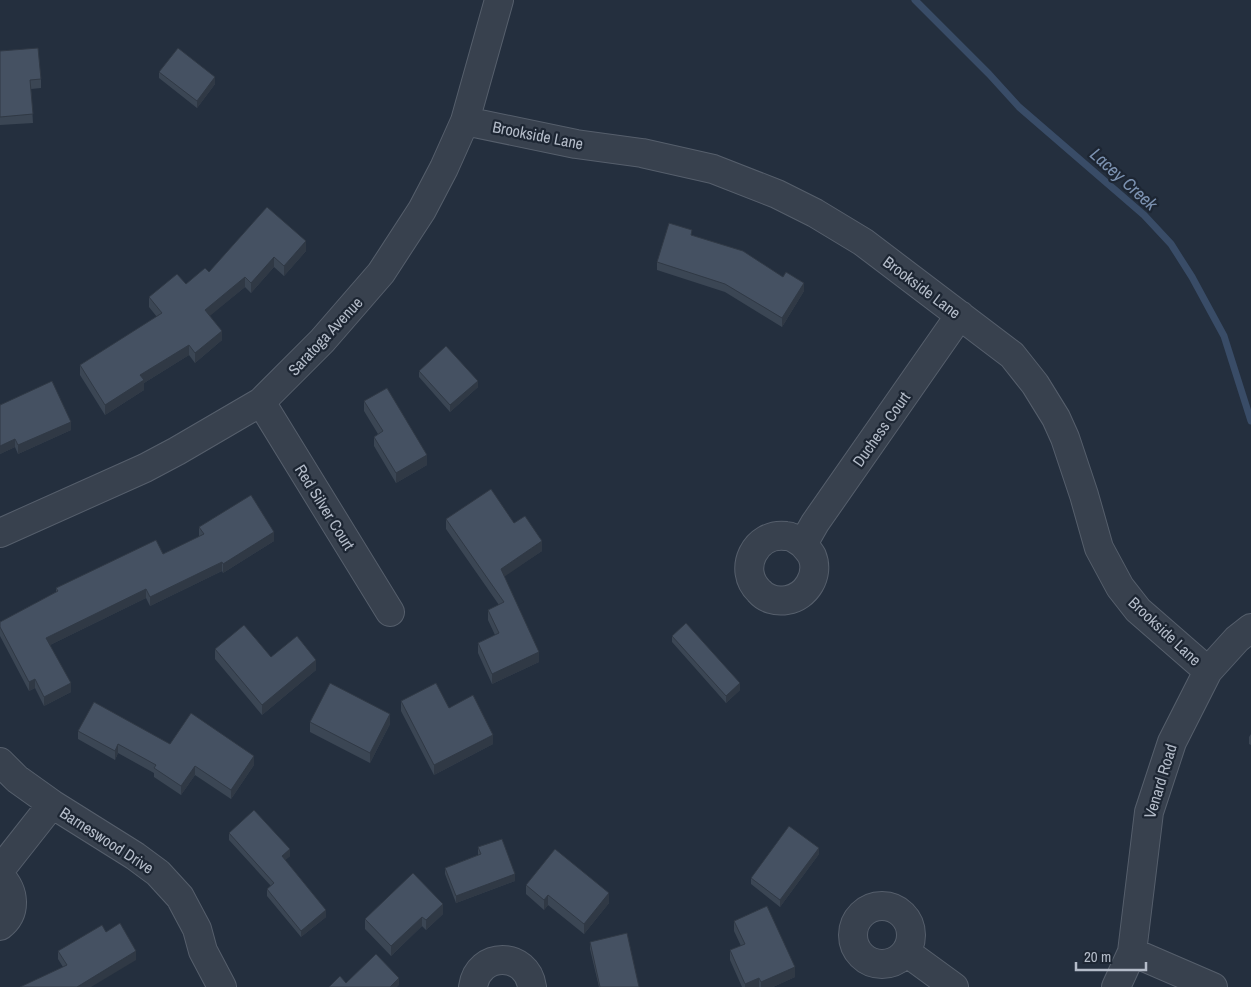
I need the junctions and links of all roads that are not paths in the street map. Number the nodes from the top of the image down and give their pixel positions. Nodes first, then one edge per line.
1 (500, 0) edge
2 (465, 121) junction
3 (960, 315) junction
4 (261, 402) junction
5 (0, 534) edge
6 (803, 544) dead end
7 (390, 612) dead end
8 (1251, 628) edge
9 (1208, 671) junction
10 (0, 762) edge
11 (52, 804) junction
12 (0, 870) edge
13 (0, 876) edge
14 (0, 926) edge
15 (906, 952) dead end
16 (1132, 952) junction
17 (222, 987) edge
18 (473, 987) edge
19 (532, 987) edge
20 (954, 987) edge
21 (1116, 987) edge
22 (1212, 987) edge

1 - 2 street, Saratoga Avenue
2 - 3 street, Brookside Lane
2 - 4 street, Saratoga Avenue
3 - 6 street, Duchess Court
3 - 9 street, Brookside Lane
4 - 5 street, Saratoga Avenue
4 - 7 street, Red Silver Court
8 - 9 street, Venard Road
9 - 16 street, Venard Road
10 - 11 street, Barneswood Drive
11 - 12 street
11 - 17 street, Barneswood Drive
13 - 14 street
15 - 20 street
16 - 21 street, Venard Road
16 - 22 street
18 - 19 street

